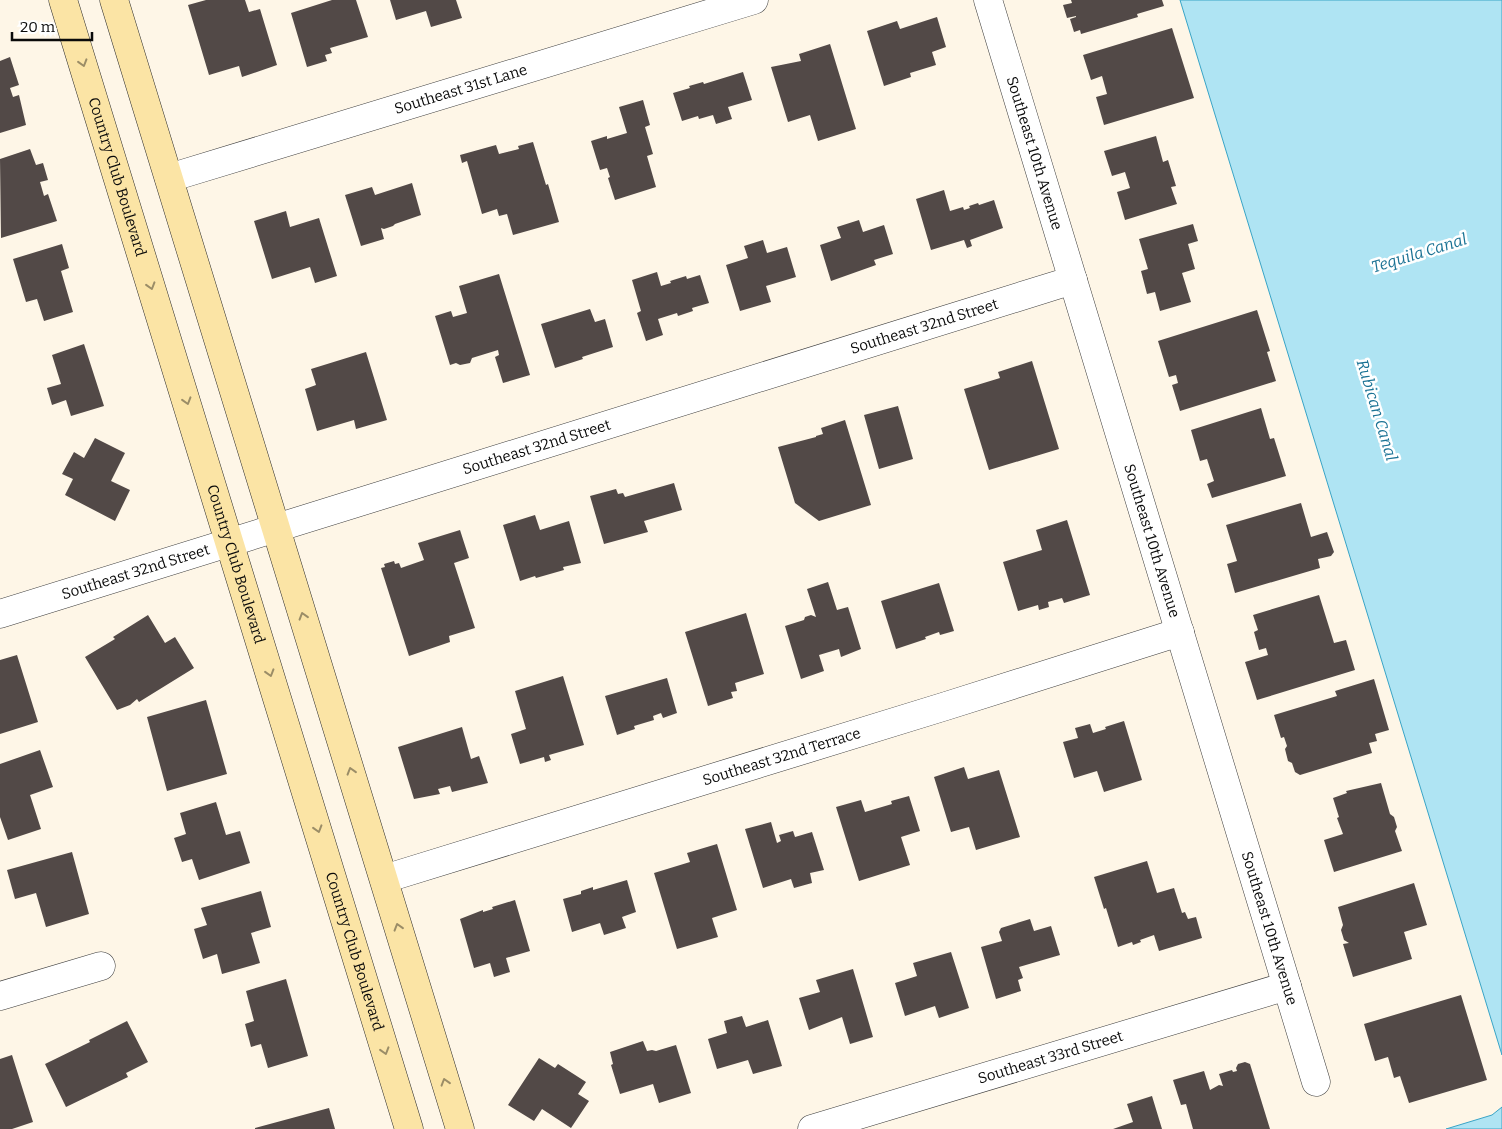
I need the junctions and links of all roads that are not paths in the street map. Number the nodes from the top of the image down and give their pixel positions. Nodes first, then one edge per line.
1 (64, 0) edge
2 (114, 0) edge
3 (754, 0) edge
4 (988, 0) edge
5 (169, 178) junction
6 (1073, 280) junction
7 (277, 528) junction
8 (231, 543) junction
9 (0, 614) edge
10 (1180, 632) junction
11 (384, 879) junction
12 (101, 966) dead end
13 (1287, 986) junction
14 (0, 996) edge
15 (1316, 1082) dead end
16 (409, 1129) edge
17 (460, 1129) edge
18 (812, 1129) edge

1 -> 8 main road, Country Club Boulevard
2 - 5 main road
3 - 5 street, Southeast 31st Lane
4 - 6 street, Southeast 10th Avenue
5 - 7 main road
6 - 7 street, Southeast 32nd Street
6 - 10 street, Southeast 10th Avenue
7 - 8 street, Southeast 32nd Street
11 -> 7 main road
8 - 9 street, Southeast 32nd Street
8 -> 16 main road, Country Club Boulevard
10 - 11 street, Southeast 32nd Terrace
10 - 13 street, Southeast 10th Avenue
17 -> 11 main road
12 - 14 street
13 - 15 street, Southeast 10th Avenue
13 - 18 street, Southeast 33rd Street

